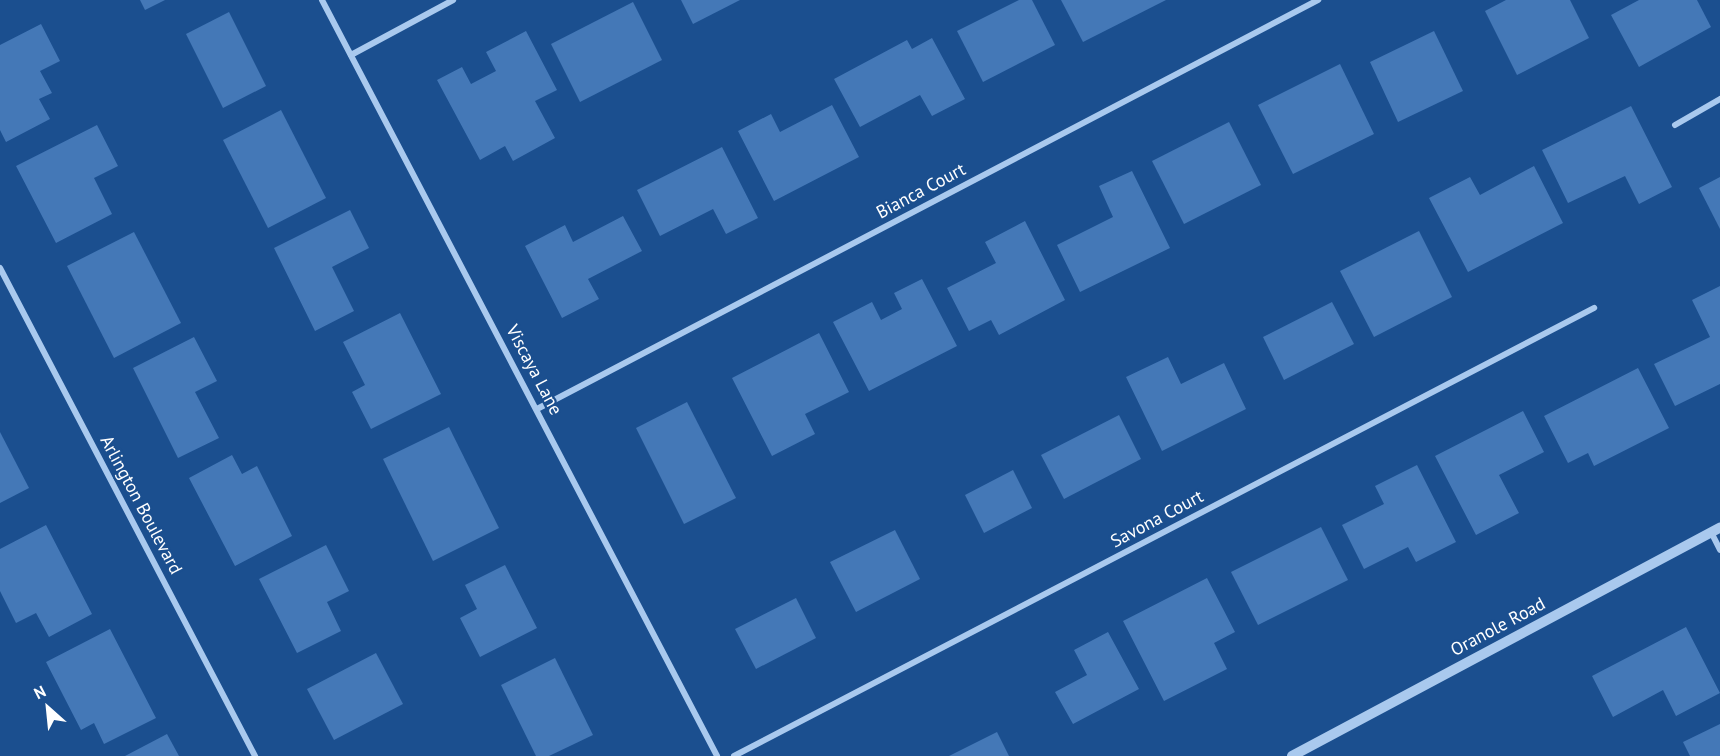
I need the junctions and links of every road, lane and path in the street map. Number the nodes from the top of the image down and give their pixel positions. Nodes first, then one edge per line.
1 (322, 0) edge
2 (453, 0) edge
3 (1318, 0) edge
4 (351, 55) junction
5 (1720, 99) edge
6 (1675, 125) dead end
7 (0, 268) edge
8 (1594, 308) dead end
9 (537, 409) junction
10 (1715, 529) edge
11 (1720, 550) edge
12 (255, 756) edge
13 (717, 756) edge
14 (734, 756) edge
15 (1292, 756) edge

1 - 4 street, Viscaya Lane
2 - 4 street
3 - 9 street, Bianca Court
4 - 9 street, Viscaya Lane
5 - 6 street
7 - 12 street, Arlington Boulevard
8 - 14 street, Savona Court
9 - 13 street, Viscaya Lane
10 - 11 street
10 - 15 street, Oranole Road

